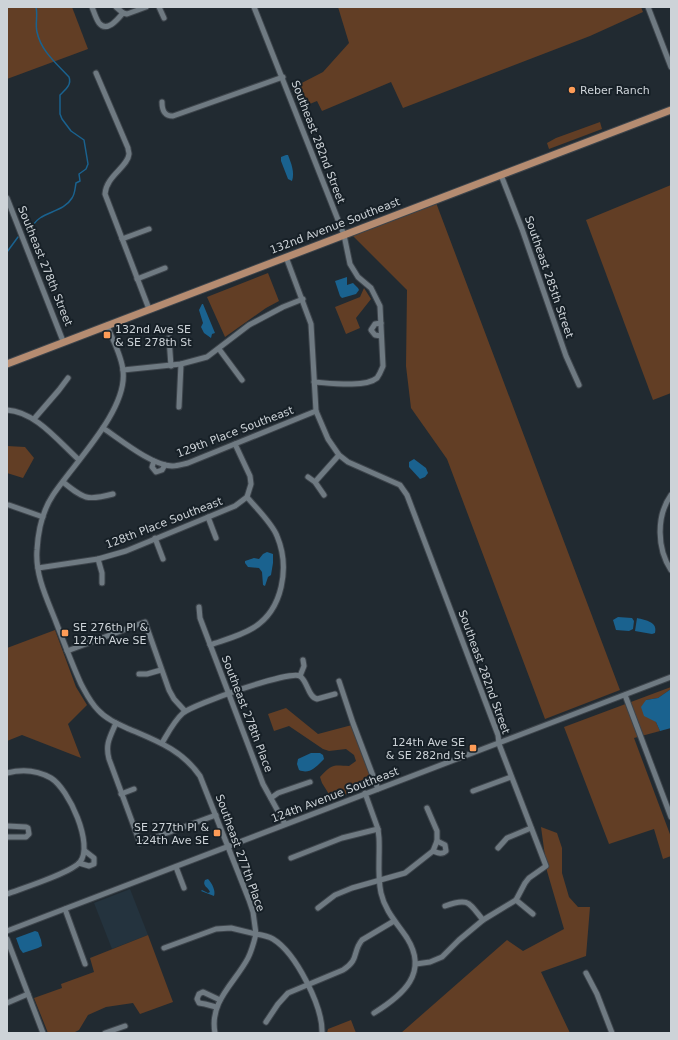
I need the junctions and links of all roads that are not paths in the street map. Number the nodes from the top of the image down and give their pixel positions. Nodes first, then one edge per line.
1 (92, 7) edge
2 (116, 7) edge
3 (146, 7) edge
4 (159, 7) edge
5 (254, 7) edge
6 (648, 7) edge
7 (122, 13) junction
8 (164, 18) dead end
9 (671, 67) edge
10 (96, 73) dead end
11 (283, 77) junction
12 (162, 102) dead end
13 (671, 110) edge
14 (501, 175) junction
15 (7, 198) edge
16 (149, 229) dead end
17 (344, 235) junction
18 (122, 239) junction
19 (286, 257) junction
20 (165, 268) dead end
21 (138, 279) junction
22 (302, 299) junction
23 (149, 309) junction
24 (381, 323) junction
25 (107, 325) junction
26 (381, 336) junction
27 (169, 338) dead end
28 (63, 341) junction
29 (219, 349) junction
30 (7, 364) edge
31 (181, 364) junction
32 (171, 366) junction
33 (124, 370) junction
34 (68, 378) dead end
35 (242, 380) dead end
36 (314, 382) junction
37 (579, 385) dead end
38 (179, 407) dead end
39 (7, 410) edge
40 (316, 411) junction
41 (34, 419) junction
42 (104, 428) junction
43 (235, 444) junction
44 (339, 456) junction
45 (79, 460) junction
46 (154, 461) junction
47 (163, 464) junction
48 (308, 478) dead end
49 (63, 482) junction
50 (315, 482) junction
51 (113, 494) dead end
52 (324, 495) dead end
53 (671, 495) edge
54 (247, 497) junction
55 (9, 505) dead end
56 (43, 517) junction
57 (208, 517) junction
58 (154, 538) junction
59 (216, 538) dead end
60 (98, 559) junction
61 (163, 559) dead end
62 (38, 568) junction
63 (671, 570) edge
64 (102, 583) dead end
65 (199, 607) dead end
66 (210, 645) junction
67 (68, 651) junction
68 (303, 660) dead end
69 (161, 670) junction
70 (139, 674) dead end
71 (300, 676) junction
72 (671, 677) edge
73 (339, 680) dead end
74 (229, 694) junction
75 (335, 694) dead end
76 (625, 695) junction
77 (185, 711) junction
78 (116, 723) junction
79 (162, 743) junction
80 (499, 744) junction
81 (7, 773) edge
82 (511, 777) junction
83 (310, 782) dead end
84 (378, 788) junction
85 (134, 789) dead end
86 (473, 791) dead end
87 (365, 793) junction
88 (121, 794) junction
89 (271, 798) junction
90 (427, 808) dead end
91 (216, 815) junction
92 (671, 817) edge
93 (285, 824) junction
94 (7, 826) edge
95 (531, 828) junction
96 (378, 829) junction
97 (7, 836) edge
98 (437, 841) junction
99 (228, 846) junction
100 (498, 848) dead end
101 (85, 851) junction
102 (433, 851) junction
103 (291, 858) dead end
104 (79, 863) junction
105 (176, 867) junction
106 (380, 880) junction
107 (184, 888) dead end
108 (7, 894) edge
109 (516, 900) junction
110 (445, 906) dead end
111 (318, 908) dead end
112 (65, 909) junction
113 (533, 914) dead end
114 (483, 920) junction
115 (394, 921) junction
116 (7, 931) edge
117 (256, 934) junction
118 (7, 938) edge
119 (164, 948) dead end
120 (85, 964) dead end
121 (416, 964) junction
122 (586, 973) dead end
123 (308, 984) junction
124 (28, 994) junction
125 (220, 1000) junction
126 (7, 1003) edge
127 (216, 1007) junction
128 (374, 1013) dead end
129 (266, 1022) dead end
130 (124, 1026) dead end
131 (43, 1033) edge
132 (105, 1033) edge
133 (215, 1033) edge
134 (322, 1033) edge
135 (612, 1033) edge

1 - 7 street
2 - 7 street
3 - 7 street
4 - 8 street
5 - 11 street, Southeast 282nd Street
6 - 9 street
10 - 18 street
11 - 12 street
11 - 17 street, Southeast 282nd Street
13 - 14 main road, 132nd Avenue Southeast
14 - 17 main road, 132nd Avenue Southeast
14 - 37 street, Southeast 285th Street
15 - 28 street, Southeast 278th Street
16 - 18 street
17 - 19 main road, 132nd Avenue Southeast
17 - 24 street, Southeast 282nd Street
18 - 21 street
19 - 22 street
19 - 23 main road, 132nd Avenue Southeast
20 - 21 street
21 - 23 street
22 - 29 street
22 - 36 street
23 - 25 main road, 132nd Avenue Southeast
24 - 26 street, Southeast 282nd Street
24 - 26 street
25 - 28 main road, 132nd Avenue Southeast
25 - 33 street
26 - 36 street, Southeast 282nd Street
27 - 32 street
28 - 30 main road, 132nd Avenue Southeast
29 - 31 street
29 - 35 street
31 - 32 street
31 - 38 street
32 - 33 street
33 - 42 street, Southeast 277th Place
34 - 41 street
36 - 40 street
39 - 41 street
40 - 43 street, 129th Place Southeast
40 - 44 street
41 - 45 street
42 - 45 street, Southeast 277th Place
42 - 46 street
43 - 47 street, 129th Place Southeast
43 - 54 street
44 - 50 street
44 - 80 street, Southeast 282nd Street
45 - 49 street, Southeast 277th Place
46 - 47 street
46 - 47 street, 129th Place Southeast
48 - 50 street
49 - 51 street
49 - 56 street, Southeast 277th Place
50 - 52 street
53 - 63 street
54 - 57 street, 128th Place Southeast
54 - 66 street
55 - 56 street
56 - 62 street, Southeast 277th Place
57 - 58 street, 128th Place Southeast
57 - 59 street
58 - 60 street, 128th Place Southeast
58 - 61 street
60 - 62 street, 128th Place Southeast
60 - 64 street
62 - 67 street, Southeast 277th Place
65 - 66 street, Southeast 278th Place
66 - 74 street, Southeast 278th Place
67 - 69 street
67 - 78 street, Southeast 277th Place
68 - 71 street
69 - 70 street
69 - 77 street
71 - 74 street
71 - 75 street
72 - 76 street, 124th Avenue Southeast
73 - 84 street
74 - 77 street
74 - 89 street, Southeast 278th Place
76 - 80 street, 124th Avenue Southeast
76 - 92 street
77 - 79 street
78 - 79 street, Southeast 277th Place
78 - 88 street
79 - 91 street, Southeast 277th Place
80 - 82 street, Southeast 282nd Street
80 - 84 street, 124th Avenue Southeast
81 - 101 street
82 - 86 street
82 - 95 street, Southeast 282nd Street
83 - 89 street
84 - 87 street, 124th Avenue Southeast
85 - 88 street
87 - 93 street, 124th Avenue Southeast
87 - 96 street
88 - 91 street
89 - 93 street, Southeast 278th Place
90 - 98 street
91 - 99 street, Southeast 277th Place
93 - 99 street, 124th Avenue Southeast
94 - 97 street
95 - 100 street
95 - 109 street, Southeast 282nd Street
96 - 103 street
96 - 106 street
98 - 102 street
98 - 102 street
99 - 105 street, 124th Avenue Southeast
99 - 117 street, Southeast 277th Place
101 - 104 street
101 - 104 street
102 - 106 street
104 - 108 street
105 - 107 street
105 - 112 street, 124th Avenue Southeast
106 - 111 street
106 - 115 street
109 - 113 street
109 - 114 street
110 - 114 street
112 - 116 street, 124th Avenue Southeast
112 - 120 street
114 - 121 street
115 - 121 street
115 - 123 street
117 - 119 street
117 - 123 street
117 - 125 street
118 - 124 street
121 - 128 street
122 - 135 street
123 - 129 street
123 - 134 street
124 - 126 street
124 - 131 street
125 - 127 street
125 - 127 street
127 - 133 street
130 - 132 street

